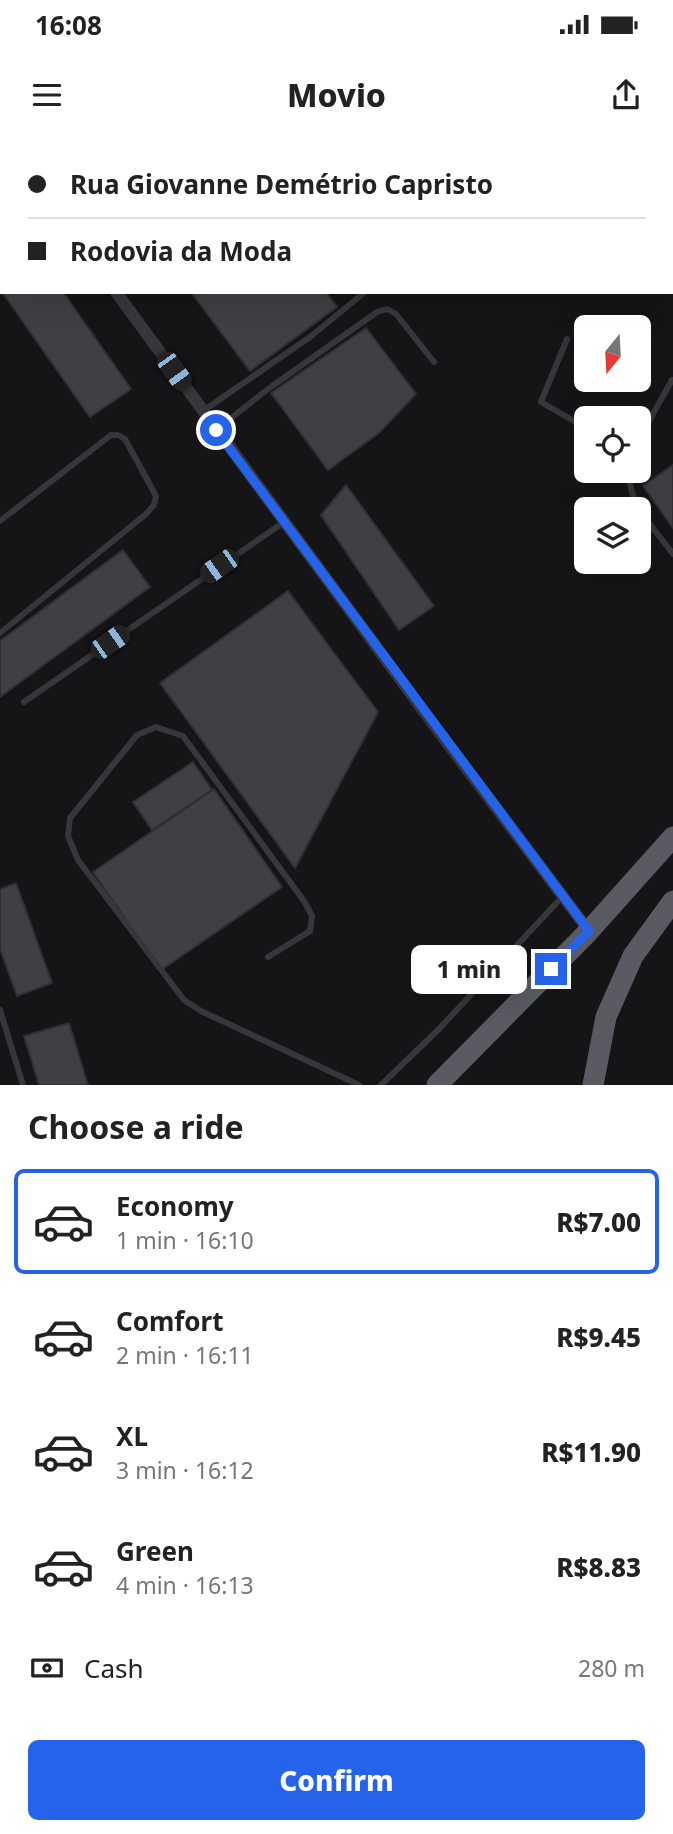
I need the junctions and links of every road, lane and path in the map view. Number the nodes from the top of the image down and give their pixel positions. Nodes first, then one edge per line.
1 (117, 294) edge
2 (363, 294) edge
3 (567, 339) dead end
4 (434, 362) dead end
5 (672, 380) edge
6 (203, 411) junction
7 (651, 418) edge
8 (574, 421) edge
9 (216, 430) junction
10 (629, 483) edge
11 (0, 522) edge
12 (284, 522) junction
13 (673, 554) edge
14 (0, 633) edge
15 (24, 702) dead end
16 (673, 837) edge
17 (563, 896) junction
18 (673, 901) edge
19 (589, 931) junction
20 (268, 957) dead end
21 (0, 1010) edge
22 (23, 1085) edge
23 (359, 1085) edge
24 (381, 1085) edge
25 (438, 1085) edge
26 (593, 1085) edge

1 - 6 street
2 - 6 lane
3 - 8 lane
4 - 9 lane
5 - 7 lane
6 - 9 street
9 - 12 street
10 - 13 lane
11 - 14 lane
12 - 15 lane
12 - 17 street
16 - 19 highway
17 - 19 street
17 - 24 lane
18 - 26 highway
19 - 25 highway
20 - 23 lane
21 - 22 lane

